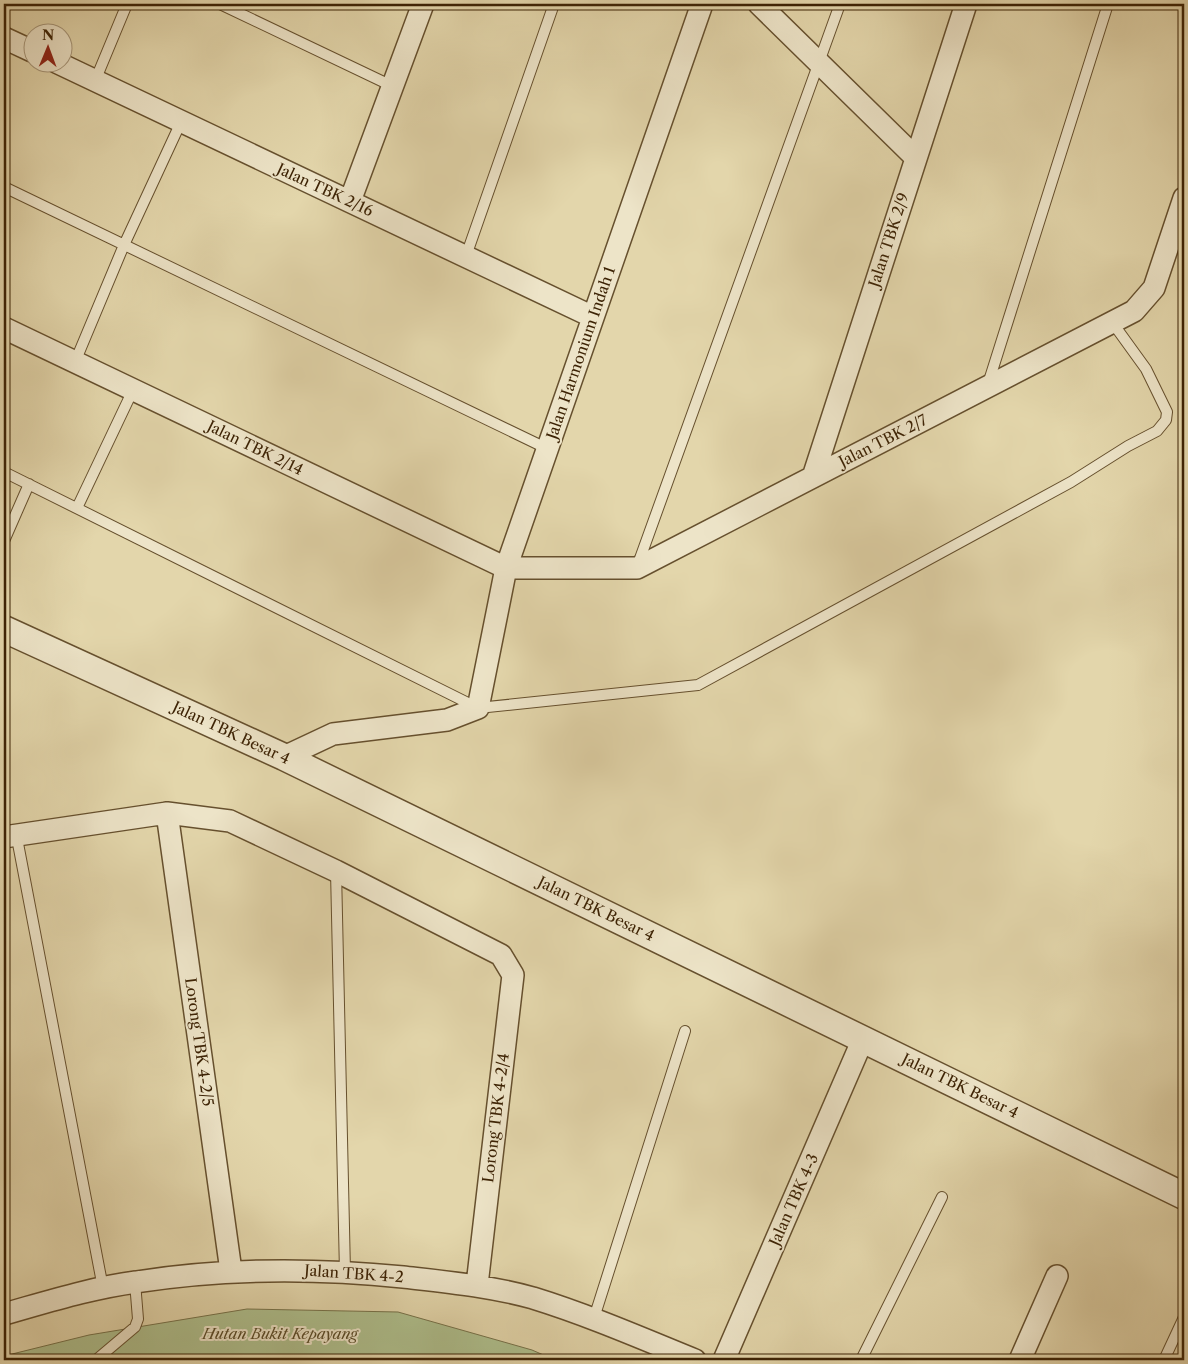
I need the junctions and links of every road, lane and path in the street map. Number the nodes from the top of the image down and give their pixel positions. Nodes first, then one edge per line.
1 (127, 4) edge
2 (220, 4) edge
3 (423, 4) edge
4 (554, 4) edge
5 (702, 4) edge
6 (759, 4) edge
7 (840, 4) edge
8 (966, 4) edge
9 (1108, 4) edge
10 (4, 38) edge
11 (22, 46) edge
12 (819, 60) junction
13 (72, 70) edge
14 (95, 81) junction
15 (392, 86) junction
16 (181, 122) junction
17 (916, 158) junction
18 (4, 187) edge
19 (1184, 198) edge
20 (350, 201) junction
21 (124, 244) junction
22 (466, 256) junction
23 (593, 316) junction
24 (1112, 322) junction
25 (4, 328) edge
26 (75, 362) junction
27 (987, 387) junction
28 (133, 390) junction
29 (548, 449) junction
30 (4, 472) edge
31 (813, 477) junction
32 (29, 484) junction
33 (77, 508) junction
34 (4, 541) edge
35 (506, 568) junction
36 (637, 568) junction
37 (4, 629) edge
38 (478, 708) junction
39 (284, 757) junction
40 (166, 813) junction
41 (10, 835) edge
42 (336, 871) junction
43 (685, 1031) dead end
44 (863, 1039) junction
45 (1184, 1196) edge
46 (942, 1197) dead end
47 (231, 1271) junction
48 (345, 1272) junction
49 (1057, 1276) dead end
50 (135, 1282) junction
51 (477, 1285) junction
52 (103, 1288) junction
53 (4, 1314) edge
54 (1184, 1317) edge
55 (594, 1318) junction
56 (96, 1360) edge
57 (695, 1360) edge
58 (724, 1360) edge
59 (861, 1360) edge
60 (1020, 1360) edge
61 (1164, 1360) edge

1 - 14 lane
2 - 15 lane
3 - 15 street
4 - 22 lane
5 - 23 street, Jalan Harmonium Indah 1
6 - 12 street
7 - 12 lane
8 - 17 street, Jalan TBK 2/9
9 - 27 lane
10 - 11 street
12 - 17 street
12 - 36 lane
13 - 14 street, Jalan TBK 2/16
14 - 16 street, Jalan TBK 2/16
15 - 20 street
16 - 20 street, Jalan TBK 2/16
16 - 21 lane
17 - 31 street, Jalan TBK 2/9
18 - 21 lane
19 - 24 street, Jalan TBK 2/7
20 - 22 street, Jalan TBK 2/16
21 - 26 lane
21 - 29 lane
22 - 23 street, Jalan TBK 2/16
23 - 29 street, Jalan Harmonium Indah 1
24 - 27 street, Jalan TBK 2/7
24 - 38 lane
25 - 26 street, Jalan TBK 2/14
26 - 28 street, Jalan TBK 2/14
27 - 31 street, Jalan TBK 2/7
28 - 33 lane
28 - 35 street, Jalan TBK 2/14
29 - 35 street, Jalan Harmonium Indah 1
30 - 32 lane
31 - 36 street, Jalan TBK 2/7
32 - 33 lane
32 - 34 lane
33 - 38 lane
35 - 36 street, Jalan TBK 2/7
35 - 38 street, Jalan Harmonium Indah 1
37 - 39 street, Jalan TBK Besar 4
38 - 39 street
39 - 44 street, Jalan TBK Besar 4
40 - 41 street
40 - 42 street
40 - 47 street, Lorong TBK 4-2/5
41 - 52 lane
42 - 48 lane
42 - 51 street, Lorong TBK 4-2/4
43 - 55 lane
44 - 45 street, Jalan TBK Besar 4
44 - 58 street, Jalan TBK 4-3
46 - 59 lane
47 - 48 street, Jalan TBK 4-2
47 - 50 street, Jalan TBK 4-2
48 - 51 street, Jalan TBK 4-2
49 - 60 street
50 - 52 street, Jalan TBK 4-2
50 - 56 lane
51 - 55 street, Jalan TBK 4-2
52 - 53 street, Jalan TBK 4-2
54 - 61 lane
55 - 57 street, Jalan TBK 4-2

